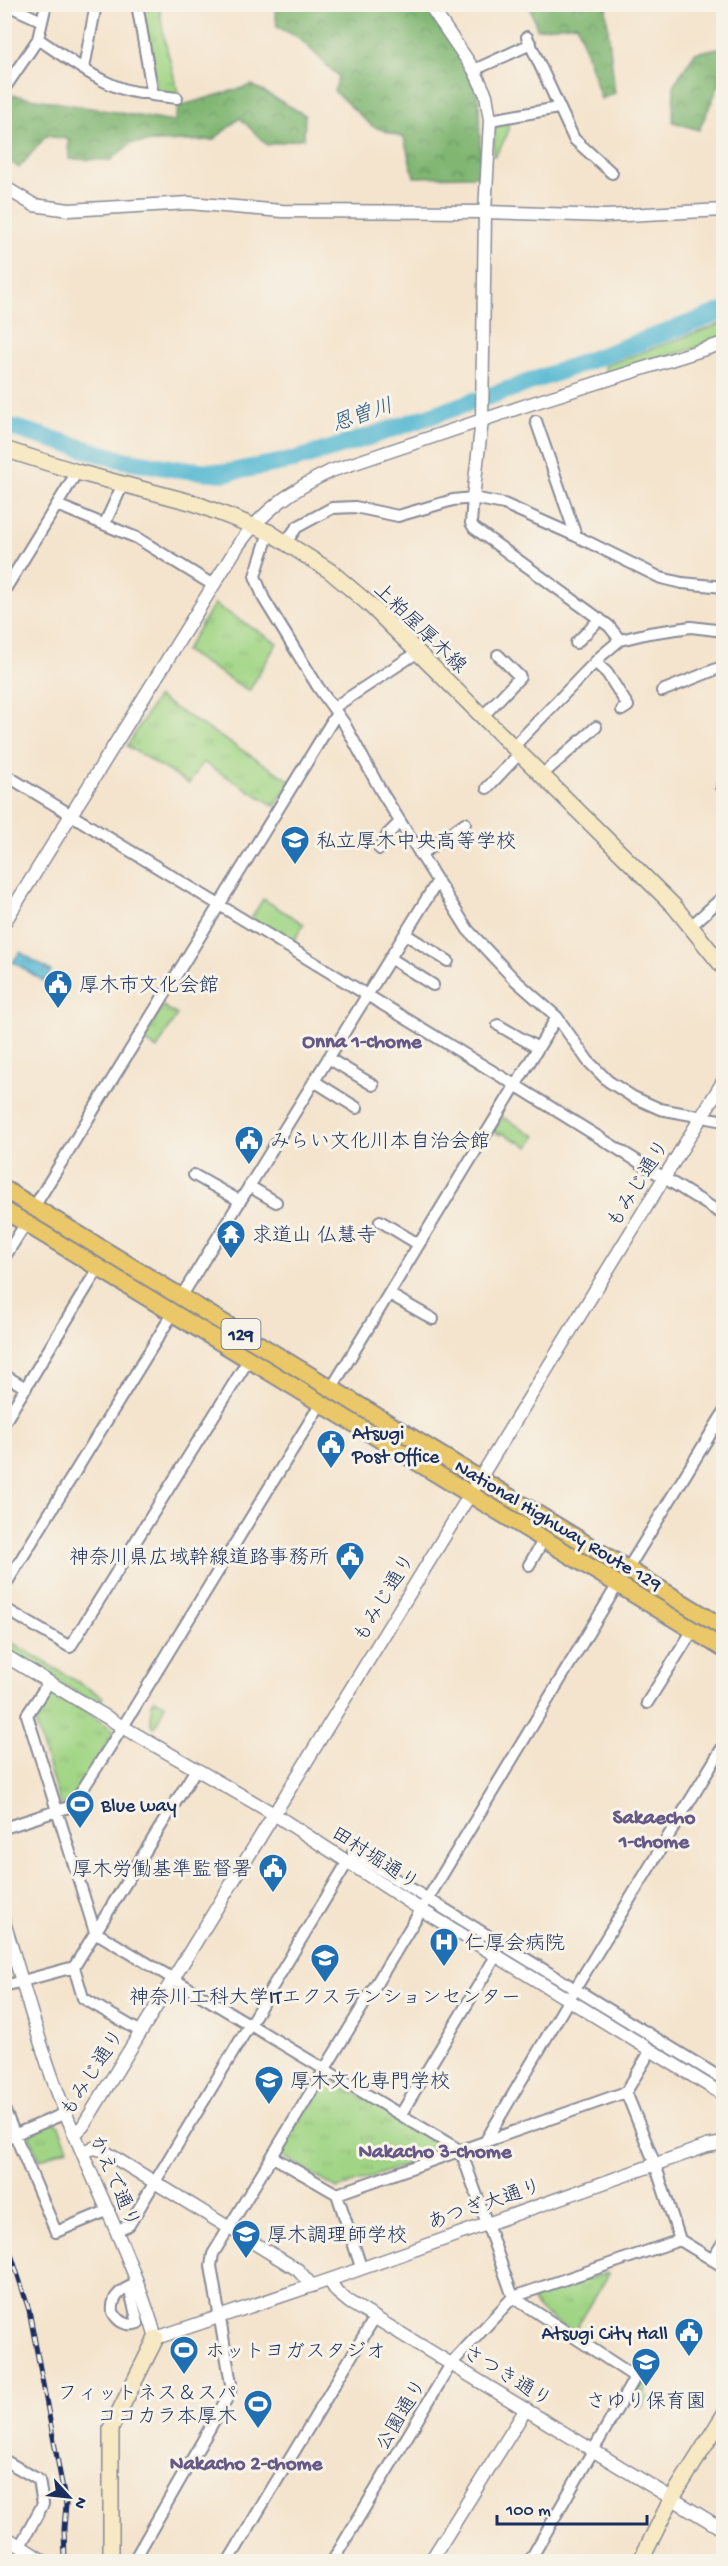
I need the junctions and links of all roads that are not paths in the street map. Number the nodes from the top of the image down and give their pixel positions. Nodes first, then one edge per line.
1 (5, 4) edge
2 (46, 4) edge
3 (96, 4) edge
4 (137, 4) edge
5 (429, 4) edge
6 (42, 21) junction
7 (38, 39) junction
8 (84, 68) junction
9 (474, 70) junction
10 (4, 89) edge
11 (149, 93) junction
12 (177, 98) dead end
13 (558, 108) junction
14 (490, 120) junction
15 (612, 174) dead end
16 (5, 189) edge
17 (723, 210) edge
18 (485, 212) junction
19 (723, 343) edge
20 (482, 416) junction
21 (536, 421) dead end
22 (4, 449) edge
23 (76, 472) junction
24 (123, 484) junction
25 (473, 498) junction
26 (57, 505) junction
27 (105, 524) junction
28 (253, 526) junction
29 (269, 532) junction
30 (576, 536) junction
31 (286, 542) junction
32 (213, 585) junction
33 (723, 586) edge
34 (4, 591) edge
35 (600, 619) junction
36 (723, 631) edge
37 (620, 640) junction
38 (576, 643) dead end
39 (418, 652) junction
40 (498, 656) dead end
41 (595, 662) junction
42 (723, 666) edge
43 (667, 691) dead end
44 (628, 706) dead end
45 (335, 711) junction
46 (483, 716) junction
47 (596, 727) dead end
48 (517, 749) junction
49 (4, 774) edge
50 (543, 774) junction
51 (490, 784) dead end
52 (723, 785) edge
53 (723, 791) edge
54 (71, 814) junction
55 (400, 822) junction
56 (465, 823) dead end
57 (380, 849) dead end
58 (420, 855) junction
59 (437, 882) junction
60 (723, 896) edge
61 (219, 906) junction
62 (4, 923) edge
63 (691, 926) junction
64 (405, 934) junction
65 (390, 958) junction
66 (448, 961) dead end
67 (723, 966) edge
68 (433, 985) dead end
69 (367, 995) junction
70 (557, 1017) junction
71 (498, 1025) dead end
72 (538, 1048) junction
73 (328, 1058) junction
74 (723, 1080) edge
75 (314, 1081) junction
76 (373, 1085) dead end
77 (515, 1085) junction
78 (357, 1108) dead end
79 (701, 1117) junction
80 (723, 1121) edge
81 (194, 1175) dead end
82 (663, 1178) junction
83 (249, 1186) junction
84 (4, 1189) edge
85 (240, 1201) junction
86 (276, 1202) dead end
87 (34, 1207) junction
88 (4, 1210) edge
89 (723, 1215) edge
90 (380, 1221) dead end
91 (26, 1223) junction
92 (418, 1245) junction
93 (4, 1258) edge
94 (99, 1267) junction
95 (389, 1294) junction
96 (181, 1297) junction
97 (173, 1313) junction
98 (433, 1319) dead end
99 (249, 1359) junction
100 (4, 1375) edge
101 (26, 1388) junction
102 (331, 1389) junction
103 (321, 1403) junction
104 (723, 1412) edge
105 (4, 1423) edge
106 (478, 1479) junction
107 (469, 1494) junction
108 (544, 1539) junction
109 (529, 1565) dead end
110 (627, 1570) junction
111 (618, 1584) junction
112 (4, 1587) edge
113 (4, 1608) edge
114 (723, 1628) edge
115 (693, 1630) junction
116 (723, 1649) edge
117 (4, 1655) edge
118 (49, 1682) junction
119 (647, 1703) dead end
120 (123, 1727) junction
121 (723, 1745) edge
122 (196, 1769) junction
123 (56, 1813) junction
124 (274, 1814) junction
125 (4, 1828) edge
126 (350, 1858) junction
127 (423, 1904) junction
128 (4, 1922) edge
129 (95, 1932) junction
130 (496, 1956) junction
131 (74, 1966) junction
132 (173, 1978) junction
133 (22, 1980) junction
134 (4, 1986) edge
135 (572, 1995) junction
136 (250, 2025) junction
137 (141, 2032) junction
138 (651, 2050) junction
139 (324, 2069) junction
140 (721, 2083) edge
141 (626, 2092) junction
142 (4, 2109) edge
143 (66, 2113) junction
144 (401, 2114) junction
145 (15, 2134) junction
146 (75, 2134) junction
147 (4, 2139) edge
148 (485, 2142) junction
149 (723, 2143) edge
150 (461, 2151) junction
151 (83, 2152) junction
152 (273, 2157) junction
153 (655, 2164) junction
154 (155, 2181) junction
155 (337, 2194) junction
156 (109, 2210) junction
157 (488, 2223) junction
158 (229, 2227) junction
159 (117, 2230) junction
160 (680, 2240) junction
161 (723, 2241) edge
162 (712, 2260) junction
163 (361, 2267) junction
164 (723, 2267) edge
165 (329, 2280) junction
166 (312, 2286) junction
167 (513, 2297) junction
168 (375, 2317) junction
169 (220, 2318) junction
170 (156, 2338) junction
171 (451, 2364) junction
172 (526, 2409) junction
173 (723, 2415) edge
174 (592, 2449) junction
175 (4, 2460) edge
176 (672, 2499) junction
177 (723, 2530) edge
178 (4, 2536) edge
179 (24, 2553) edge
180 (45, 2562) edge
181 (111, 2562) edge
182 (133, 2562) edge
183 (228, 2562) edge
184 (332, 2562) edge
185 (430, 2562) edge
186 (529, 2562) edge
187 (640, 2562) edge

1 - 6 street
2 - 6 street
3 - 8 street
4 - 11 street
5 - 9 street
6 - 7 street
7 - 8 street
7 - 10 street
8 - 11 street
9 - 13 street
9 - 14 street
11 - 12 street
13 - 14 street
13 - 15 street
14 - 18 street
16 - 18 street
17 - 18 street
18 - 20 street
19 - 20 street
20 - 25 street
20 - 28 street
21 - 30 street
22 - 23 main road, 上粕屋厚木線
23 - 24 main road, 上粕屋厚木線
23 - 26 street
24 - 27 street
24 - 28 main road, 上粕屋厚木線
25 - 30 street
25 - 31 street
25 - 35 street
26 - 27 street
26 - 34 street
27 - 32 street
28 - 29 main road, 上粕屋厚木線
28 - 32 street
29 - 31 main road, 上粕屋厚木線
29 - 45 street
30 - 33 street
31 - 39 main road, 上粕屋厚木線
32 - 54 street
35 - 37 street
35 - 38 street
36 - 37 street
37 - 41 street
39 - 45 street
39 - 46 main road, 上粕屋厚木線
40 - 46 street
41 - 44 street
41 - 48 street
42 - 43 street
45 - 55 street
45 - 61 street
46 - 48 main road, 上粕屋厚木線
47 - 50 street
48 - 50 main road, 上粕屋厚木線
48 - 51 street
49 - 54 street
50 - 63 main road, 上粕屋厚木線
52 - 53 street
54 - 61 street
54 - 62 street
55 - 57 street
55 - 58 street
56 - 58 street
58 - 59 street
59 - 64 street
59 - 70 street
60 - 63 street
61 - 69 street
61 - 87 street
63 - 67 main road, 上粕屋厚木線
64 - 65 street
64 - 66 street
65 - 68 street
65 - 69 street
69 - 73 street
69 - 77 street
70 - 72 street
70 - 79 street
71 - 72 street
72 - 77 street
73 - 75 street
73 - 76 street
74 - 79 street, もみじ通り
75 - 78 street
75 - 83 street
77 - 82 street
77 - 92 street
79 - 80 street
79 - 82 street, もみじ通り
81 - 85 street
82 - 89 street
82 - 106 street, もみじ通り
83 - 85 street
83 - 86 street
84 - 87 highway, National Highway Route 129 / 129
85 - 96 street
87 - 96 highway, National Highway Route 129 / 129
88 - 91 highway, National Highway Route 129 / 129
90 - 92 street
91 - 93 street
91 - 94 highway, National Highway Route 129 / 129
92 - 95 street
94 - 97 highway, National Highway Route 129 / 129
94 - 101 street
95 - 98 street
95 - 102 street
96 - 102 highway, National Highway Route 129 / 129
97 - 99 highway, National Highway Route 129 / 129
97 - 112 street
99 - 103 highway, National Highway Route 129 / 129
99 - 113 street
100 - 101 street
101 - 105 street
102 - 106 highway, National Highway Route 129 / 129
103 - 107 highway, National Highway Route 129 / 129
103 - 120 street
104 - 110 street
106 - 107 street, もみじ通り
106 - 110 highway, National Highway Route 129 / 129
107 - 108 highway, National Highway Route 129 / 129
107 - 124 street, もみじ通り
108 - 109 street
108 - 111 highway, National Highway Route 129 / 129
110 - 114 highway, National Highway Route 129 / 129
111 - 115 highway, National Highway Route 129 / 129
111 - 127 street
115 - 116 highway, National Highway Route 129 / 129
115 - 119 street
117 - 118 street, 田村堀通り
118 - 120 street, 田村堀通り
118 - 123 street
120 - 122 street, 田村堀通り
120 - 123 street
121 - 135 street
122 - 124 street, 田村堀通り
122 - 129 street
123 - 125 street
123 - 129 street
124 - 126 street, 田村堀通り
124 - 132 street, もみじ通り
126 - 127 street, 田村堀通り
126 - 136 street
127 - 130 street, 田村堀通り
127 - 135 street
127 - 139 street
128 - 133 street, かえで通り
129 - 131 street
129 - 132 street
130 - 135 street, 田村堀通り
130 - 144 street
131 - 133 street
131 - 137 street
132 - 136 street
132 - 137 street, もみじ通り
133 - 134 street
133 - 143 street, かえで通り
135 - 138 street, 田村堀通り
135 - 140 street
135 - 148 street
136 - 139 street
136 - 154 street
137 - 146 street, もみじ通り
138 - 140 street, 田村堀通り
138 - 141 street
139 - 144 street
139 - 152 street
141 - 148 street
141 - 153 street
142 - 145 street
143 - 145 street
143 - 146 street, かえで通り
144 - 150 street
145 - 147 street
145 - 156 street
146 - 151 street, かえで通り
148 - 150 street
149 - 153 street, あつぎ大通り
150 - 155 street
150 - 157 street
151 - 154 street
151 - 156 street, かえで通り
152 - 155 street
152 - 158 street
153 - 157 street, あつぎ大通り
153 - 160 street
154 - 158 street
154 - 159 street
155 - 163 street
156 - 159 street, かえで通り
157 - 163 street, あつぎ大通り
157 - 167 street
158 - 166 street
158 - 169 street
159 - 170 street, かえで通り
160 - 162 street
160 - 167 street
161 - 162 street
162 - 164 street
163 - 165 street, あつぎ大通り
165 - 166 street, あつぎ大通り
165 - 168 street, さつき通り
166 - 169 street, あつぎ大通り
167 - 171 street, 公園通り
167 - 174 street
168 - 171 street, さつき通り
168 - 183 street
169 - 170 street, あつぎ大通り
169 - 182 street
170 - 181 main road
171 - 172 street, さつき通り
171 - 184 street, 公園通り
172 - 174 street, さつき通り
172 - 185 street
173 - 176 main road
174 - 176 street, さつき通り
174 - 186 street
175 - 179 street
176 - 177 street, さつき通り
176 - 187 main road
178 - 179 street
179 - 180 street

